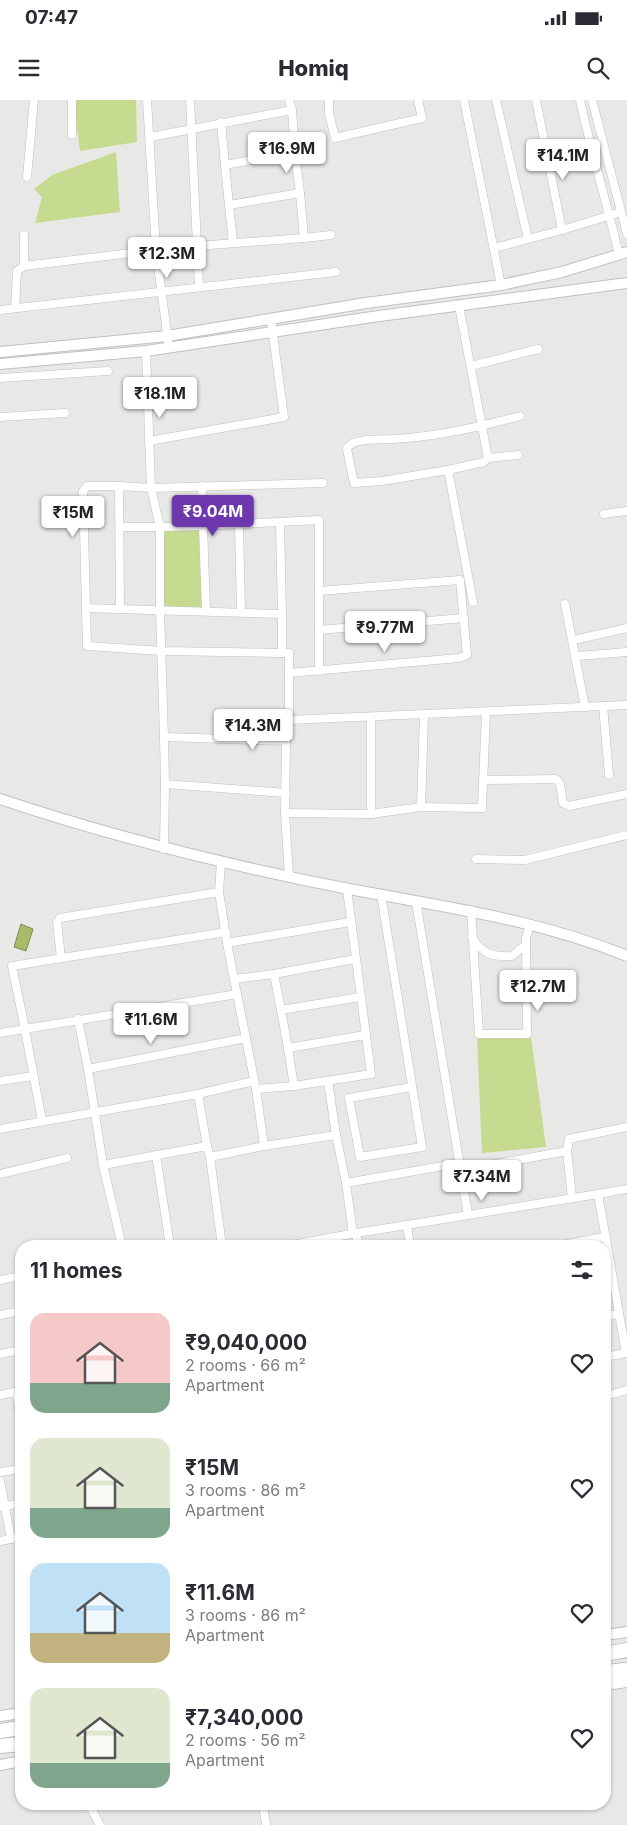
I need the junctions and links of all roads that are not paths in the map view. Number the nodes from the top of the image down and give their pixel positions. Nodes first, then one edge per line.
1 (34, 100) edge
2 (72, 100) edge
3 (147, 100) edge
4 (190, 100) edge
5 (289, 100) edge
6 (330, 100) edge
7 (418, 100) edge
8 (464, 100) edge
9 (496, 100) edge
10 (536, 100) edge
11 (580, 100) edge
12 (592, 100) edge
13 (292, 110) junction
14 (221, 122) junction
15 (192, 128) junction
16 (72, 135) dead end
17 (150, 137) junction
18 (295, 152) junction
19 (225, 165) junction
20 (27, 177) dead end
21 (300, 193) junction
22 (229, 205) junction
23 (621, 212) junction
24 (610, 215) junction
25 (562, 230) junction
26 (627, 234) edge
27 (24, 235) dead end
28 (331, 235) dead end
29 (304, 238) junction
30 (528, 239) junction
31 (233, 243) junction
32 (196, 246) junction
33 (494, 248) junction
34 (156, 250) junction
35 (623, 254) edge
36 (24, 266) junction
37 (336, 272) dead end
38 (627, 283) edge
39 (501, 284) junction
40 (199, 286) junction
41 (162, 291) junction
42 (459, 306) junction
43 (15, 308) junction
44 (0, 310) edge
45 (315, 312) junction
46 (271, 320) junction
47 (318, 326) junction
48 (273, 334) junction
49 (167, 336) junction
50 (169, 348) junction
51 (538, 349) dead end
52 (146, 351) junction
53 (0, 352) edge
54 (0, 364) edge
55 (472, 366) junction
56 (108, 371) dead end
57 (0, 378) edge
58 (64, 413) dead end
59 (520, 416) dead end
60 (0, 417) edge
61 (484, 426) junction
62 (150, 441) junction
63 (518, 455) dead end
64 (488, 458) junction
65 (448, 470) junction
66 (323, 482) dead end
67 (119, 486) junction
68 (202, 486) junction
69 (151, 488) junction
70 (627, 511) edge
71 (604, 514) dead end
72 (280, 522) junction
73 (239, 524) junction
74 (203, 526) junction
75 (160, 527) junction
76 (120, 528) junction
77 (319, 591) junction
78 (473, 602) dead end
79 (565, 604) dead end
80 (86, 608) junction
81 (120, 609) junction
82 (160, 610) junction
83 (206, 610) junction
84 (241, 612) junction
85 (282, 614) junction
86 (464, 618) junction
87 (627, 628) edge
88 (319, 630) junction
89 (574, 640) junction
90 (161, 651) junction
91 (627, 652) edge
92 (282, 653) junction
93 (577, 656) junction
94 (320, 671) junction
95 (289, 673) junction
96 (627, 705) edge
97 (603, 706) junction
98 (586, 707) junction
99 (486, 712) junction
100 (424, 715) junction
101 (371, 717) junction
102 (289, 720) junction
103 (164, 737) junction
104 (286, 741) junction
105 (608, 775) dead end
106 (483, 780) junction
107 (165, 784) junction
108 (286, 792) junction
109 (627, 794) edge
110 (0, 799) edge
111 (421, 807) junction
112 (285, 813) junction
113 (371, 814) junction
114 (627, 835) edge
115 (164, 849) junction
116 (476, 859) dead end
117 (221, 862) junction
118 (289, 877) junction
119 (347, 889) junction
120 (219, 892) junction
121 (381, 894) junction
122 (416, 901) junction
123 (471, 910) junction
124 (350, 922) junction
125 (530, 924) junction
126 (226, 932) junction
127 (471, 935) junction
128 (228, 943) junction
129 (526, 944) junction
130 (627, 956) edge
131 (61, 958) junction
132 (355, 960) junction
133 (274, 974) junction
134 (234, 979) junction
135 (237, 994) junction
136 (360, 997) junction
137 (281, 1010) junction
138 (78, 1019) junction
139 (25, 1029) junction
140 (0, 1033) edge
141 (365, 1034) junction
142 (246, 1038) junction
143 (288, 1048) junction
144 (88, 1069) junction
145 (33, 1076) junction
146 (0, 1081) edge
147 (328, 1081) junction
148 (255, 1085) junction
149 (294, 1086) junction
150 (412, 1087) junction
151 (198, 1094) junction
152 (96, 1112) junction
153 (42, 1121) junction
154 (627, 1127) edge
155 (0, 1129) edge
156 (336, 1135) junction
157 (207, 1146) junction
158 (264, 1146) junction
159 (567, 1151) junction
160 (156, 1155) junction
161 (210, 1157) junction
162 (67, 1158) dead end
163 (103, 1165) junction
164 (460, 1166) junction
165 (0, 1174) edge
166 (346, 1183) junction
167 (627, 1189) edge
168 (598, 1194) junction
169 (572, 1198) junction
170 (468, 1215) junction
171 (407, 1225) junction
172 (354, 1233) junction
173 (605, 1237) junction
174 (121, 1240) edge
175 (169, 1240) edge
176 (221, 1240) edge
177 (317, 1240) edge
178 (356, 1240) edge
179 (409, 1240) edge
180 (589, 1240) edge
181 (605, 1240) edge
182 (15, 1277) edge
183 (0, 1280) edge
184 (611, 1285) edge
185 (15, 1312) edge
186 (619, 1314) junction
187 (0, 1315) edge
188 (611, 1315) edge
189 (15, 1351) edge
190 (626, 1353) junction
191 (0, 1354) edge
192 (611, 1356) edge
193 (627, 1362) edge
194 (627, 1390) edge
195 (15, 1392) edge
196 (611, 1394) edge
197 (0, 1395) edge
198 (15, 1470) edge
199 (0, 1472) edge
200 (0, 1481) edge
201 (15, 1504) edge
202 (2, 1506) edge
203 (15, 1538) edge
204 (11, 1539) junction
205 (0, 1540) edge
206 (627, 1632) edge
207 (611, 1635) edge
208 (627, 1650) edge
209 (611, 1653) edge
210 (626, 1674) edge
211 (611, 1678) edge
212 (15, 1715) edge
213 (0, 1716) edge
214 (15, 1729) edge
215 (0, 1731) edge
216 (15, 1745) edge
217 (0, 1746) edge
218 (15, 1762) edge
219 (0, 1765) edge
220 (92, 1810) edge
221 (264, 1810) edge
222 (100, 1825) edge
223 (266, 1825) edge

1 - 20 street
2 - 16 street
3 - 17 street
4 - 15 street
5 - 13 street
6 - 7 street
8 - 33 street
9 - 30 street
10 - 25 street
11 - 24 street
12 - 23 street
13 - 14 street
13 - 18 street
14 - 15 street
14 - 19 street
15 - 17 street
15 - 32 street
17 - 34 street
18 - 19 street
18 - 21 street
19 - 22 street
21 - 22 street
21 - 29 street
22 - 31 street
23 - 24 street
23 - 26 street
24 - 25 street
24 - 35 street
25 - 30 street
27 - 36 street
28 - 29 street
29 - 31 street
30 - 33 street
31 - 32 street
32 - 40 street
33 - 39 street
34 - 36 street
34 - 41 street
35 - 39 street
36 - 43 street
37 - 40 street
38 - 42 street
39 - 45 street
40 - 41 street
41 - 43 street
41 - 49 street
42 - 47 street
42 - 55 street
43 - 44 street
45 - 46 street
45 - 47 street
46 - 48 street
46 - 49 street
47 - 48 street
48 - 50 street
48 - 62 street
49 - 50 street
49 - 53 street
50 - 52 street
51 - 55 street
52 - 54 street
52 - 62 street
55 - 61 street
56 - 57 street
58 - 60 street
59 - 61 street
61 - 64 street
61 - 65 street
62 - 69 street
63 - 64 street
64 - 65 street
65 - 78 street
66 - 68 street
67 - 69 street
67 - 76 street
67 - 80 street
68 - 69 street
68 - 74 street
69 - 75 street
70 - 71 street
72 - 73 street
72 - 77 street
72 - 85 street
73 - 74 street
73 - 84 street
74 - 75 street
74 - 83 street
75 - 76 street
75 - 82 street
76 - 81 street
77 - 86 street
77 - 88 street
79 - 89 street
80 - 81 street
80 - 90 street
81 - 82 street
82 - 83 street
82 - 90 street
83 - 84 street
84 - 85 street
85 - 92 street
86 - 88 street
86 - 94 street
87 - 89 street
88 - 94 street
89 - 93 street
90 - 92 street
90 - 103 street
91 - 93 street
92 - 95 street
93 - 98 street
94 - 95 street
95 - 102 street
96 - 97 street
97 - 98 street
97 - 105 street
98 - 99 street
99 - 100 street
99 - 106 street
100 - 101 street
100 - 111 street
101 - 102 street
101 - 113 street
102 - 104 street
103 - 104 street
103 - 107 street
104 - 108 street
106 - 109 street
106 - 111 street
107 - 108 street
107 - 115 street
108 - 112 street
110 - 115 street
111 - 113 street
112 - 113 street
112 - 118 street
114 - 116 street
115 - 117 street
117 - 118 street
117 - 120 street
118 - 119 street
119 - 121 street
119 - 124 street
120 - 126 street
120 - 131 street
121 - 122 street
121 - 150 street
122 - 123 street
122 - 164 street
123 - 125 street
123 - 127 street
124 - 128 street
124 - 132 street
125 - 129 street
125 - 130 street
126 - 128 street
126 - 131 street
127 - 129 street
127 - 129 street
128 - 134 street
131 - 139 street
132 - 133 street
132 - 136 street
133 - 134 street
133 - 137 street
134 - 135 street
135 - 138 street
135 - 142 street
136 - 137 street
136 - 141 street
137 - 143 street
138 - 139 street
138 - 144 street
139 - 140 street
139 - 145 street
141 - 143 street
141 - 147 street
142 - 144 street
142 - 148 street
143 - 149 street
144 - 152 street
145 - 146 street
145 - 153 street
147 - 149 street
147 - 156 street
148 - 149 street
148 - 151 street
148 - 158 street
150 - 150 street
151 - 152 street
151 - 157 street
152 - 153 street
152 - 163 street
153 - 155 street
154 - 159 street
156 - 158 street
156 - 166 street
157 - 160 street
157 - 161 street
158 - 161 street
159 - 164 street
159 - 169 street
160 - 163 street
160 - 175 street
161 - 176 street
162 - 165 street
163 - 174 street
164 - 166 street
164 - 170 street
166 - 172 street
167 - 168 street
168 - 169 street
168 - 173 street
169 - 170 street
170 - 171 street
171 - 172 street
171 - 179 street
172 - 177 street
172 - 178 street
173 - 180 street
173 - 181 street
182 - 183 street
184 - 186 street
185 - 187 street
186 - 188 street
186 - 190 street
189 - 191 street
190 - 192 street
190 - 193 street
194 - 196 street
195 - 197 street
198 - 199 street
200 - 202 street
201 - 202 street
202 - 204 street
203 - 204 street
204 - 205 street
206 - 207 street
208 - 209 highway
210 - 211 highway
212 - 213 street
214 - 215 highway
216 - 217 highway
218 - 219 street
220 - 222 street
221 - 223 street

